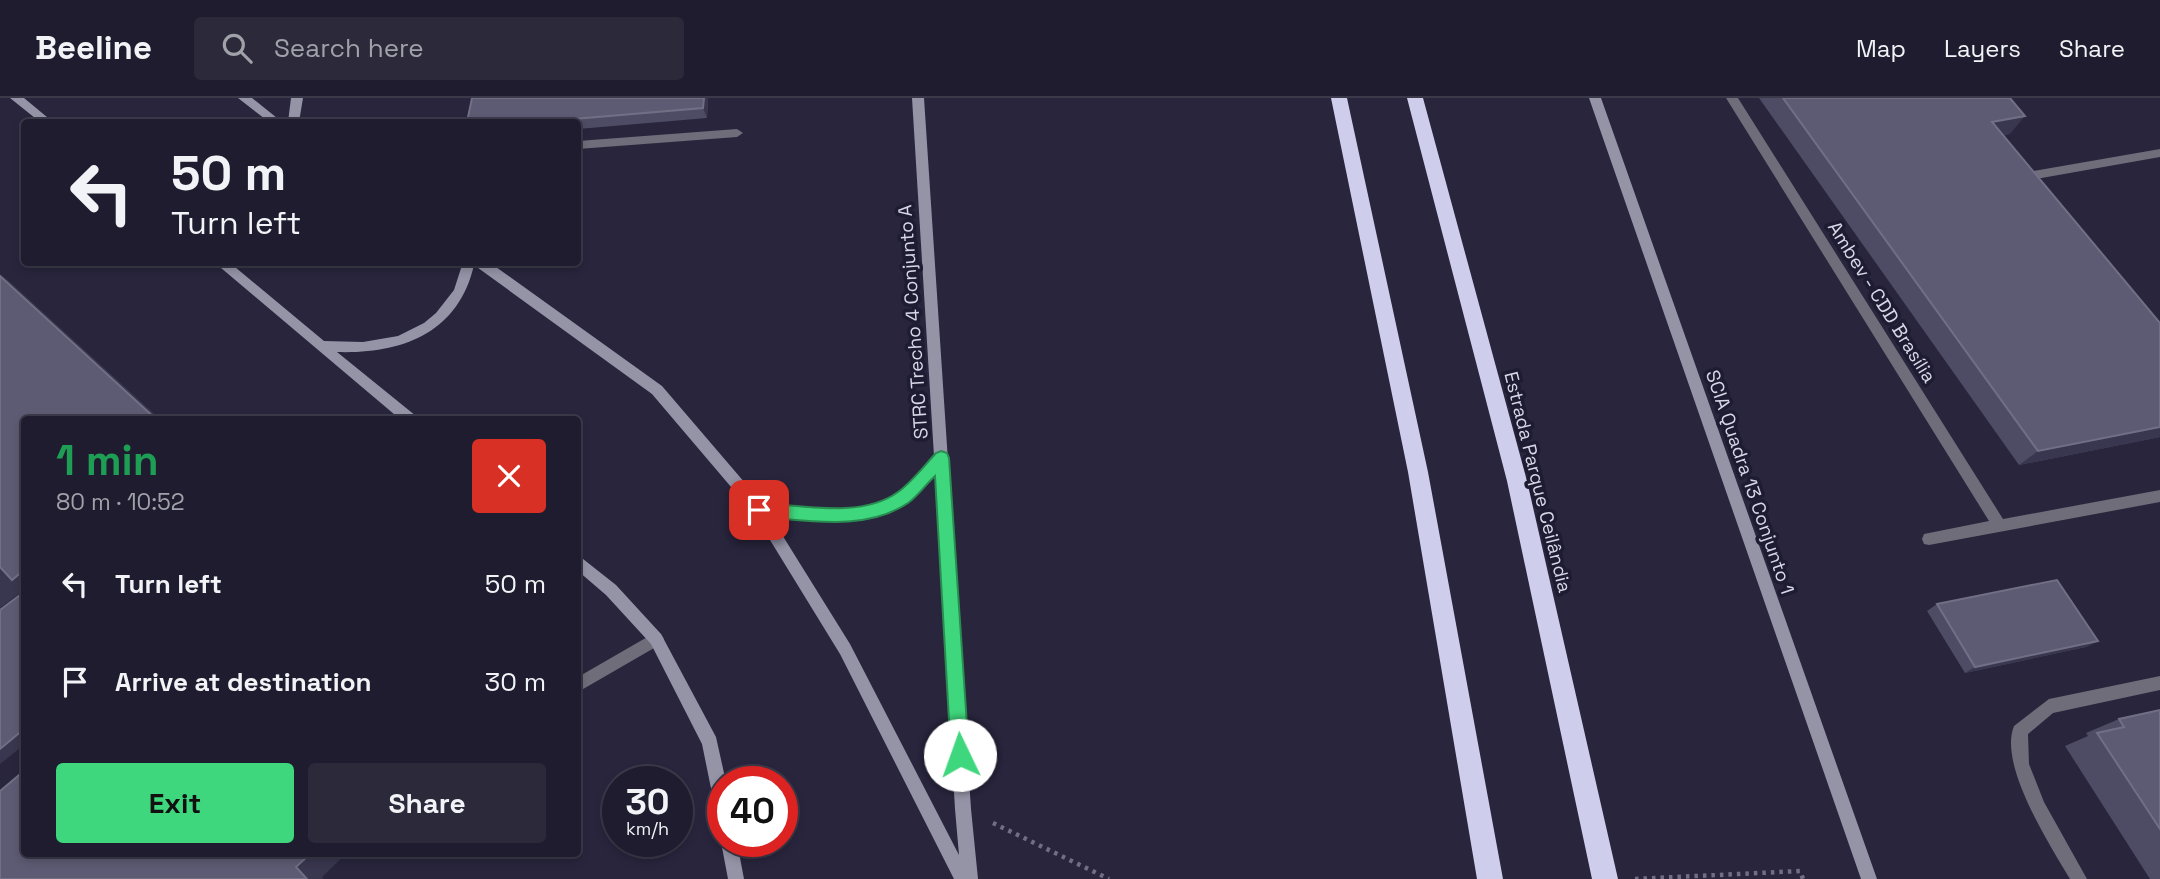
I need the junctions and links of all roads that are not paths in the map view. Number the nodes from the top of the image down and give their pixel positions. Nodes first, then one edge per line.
1 (16, 98) edge
2 (244, 98) edge
3 (297, 98) edge
4 (918, 98) edge
5 (1339, 98) edge
6 (1415, 98) edge
7 (1595, 98) edge
8 (1732, 98) edge
9 (43, 119) edge
10 (272, 119) edge
11 (294, 119) edge
12 (737, 133) dead end
13 (581, 145) edge
14 (2160, 153) edge
15 (2044, 197) edge
16 (225, 266) edge
17 (468, 266) edge
18 (485, 266) edge
19 (325, 346) junction
20 (406, 416) edge
21 (941, 458) junction
22 (2160, 496) edge
23 (759, 510) junction
24 (2000, 526) junction
25 (1929, 539) dead end
26 (581, 565) edge
27 (656, 639) junction
28 (581, 683) edge
29 (2160, 683) edge
30 (715, 766) edge
31 (732, 857) edge
32 (736, 879) edge
33 (963, 879) edge
34 (971, 879) edge
35 (1490, 879) edge
36 (1605, 879) edge
37 (1869, 879) edge
38 (2079, 879) edge

1 - 9 main road
2 - 10 main road
3 - 11 main road
4 - 21 main road, STRC Trecho 4 Conjunto A
5 - 35 highway
6 - 36 highway, Estrada Parque Ceilândia
7 - 37 main road, SCIA Quadra 13 Conjunto 1
8 - 24 lane, Ambev - CDD Brasília
12 - 13 lane
14 - 15 lane
16 - 19 main road
17 - 19 main road
18 - 23 main road
19 - 20 main road
21 - 23 main road
21 - 34 main road, STRC Trecho 4 Conjunto A
22 - 24 lane
23 - 33 main road
24 - 25 lane
26 - 27 main road
27 - 28 lane
27 - 30 main road
29 - 38 lane
31 - 32 main road

